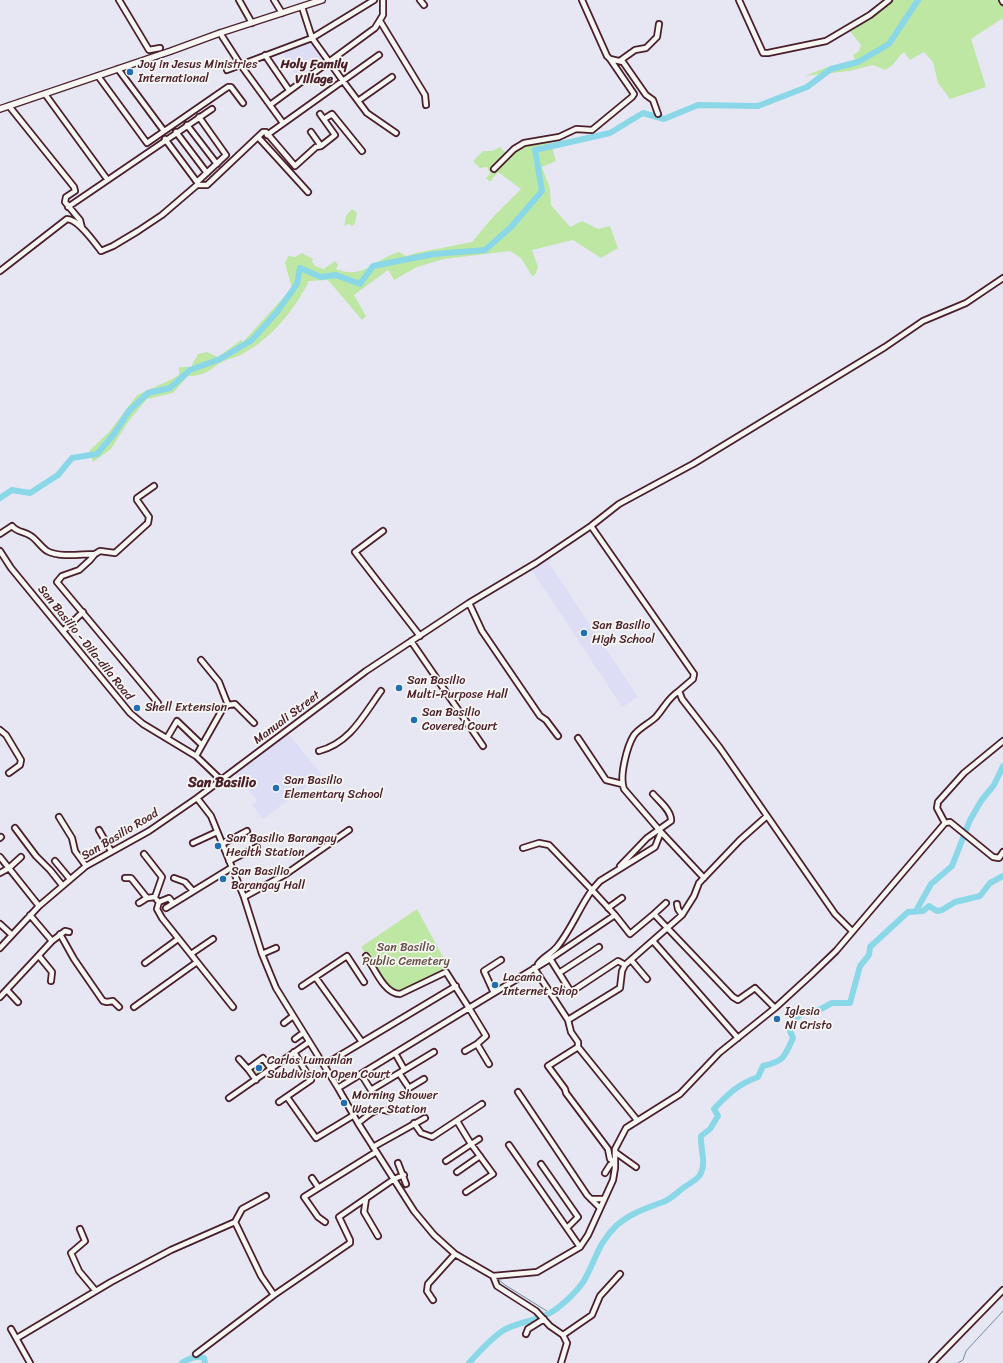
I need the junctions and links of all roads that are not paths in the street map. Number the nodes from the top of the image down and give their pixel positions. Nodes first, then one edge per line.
1 (119, 0) edge
2 (239, 0) edge
3 (274, 0) edge
4 (322, 0) edge
5 (374, 0) edge
6 (383, 0) edge
7 (420, 0) edge
8 (582, 0) edge
9 (739, 0) edge
10 (889, 0) edge
11 (424, 5) dead end
12 (302, 7) junction
13 (282, 13) junction
14 (380, 21) junction
15 (252, 23) junction
16 (659, 24) dead end
17 (220, 33) junction
18 (312, 38) junction
19 (160, 48) dead end
20 (265, 55) junction
21 (379, 55) dead end
22 (610, 59) junction
23 (621, 60) junction
24 (328, 61) junction
25 (240, 64) junction
26 (118, 68) junction
27 (227, 70) dead end
28 (98, 76) junction
29 (392, 77) dead end
30 (343, 81) junction
31 (289, 90) junction
32 (45, 94) junction
33 (358, 101) junction
34 (243, 104) dead end
35 (270, 105) junction
36 (426, 105) dead end
37 (9, 106) junction
38 (0, 109) edge
39 (212, 109) dead end
40 (320, 114) dead end
41 (658, 114) dead end
42 (199, 117) junction
43 (324, 119) junction
44 (283, 123) junction
45 (187, 125) junction
46 (164, 131) junction
47 (176, 132) junction
48 (311, 132) dead end
49 (396, 133) dead end
50 (268, 135) junction
51 (258, 136) junction
52 (165, 139) junction
53 (321, 146) junction
54 (362, 151) dead end
55 (217, 164) junction
56 (494, 169) dead end
57 (207, 173) junction
58 (107, 179) junction
59 (308, 192) dead end
60 (68, 207) junction
61 (76, 215) junction
62 (72, 221) junction
63 (82, 228) junction
64 (0, 271) edge
65 (1003, 278) edge
66 (154, 486) dead end
67 (591, 526) junction
68 (383, 531) dead end
69 (0, 534) edge
70 (0, 551) edge
71 (95, 554) junction
72 (469, 603) junction
73 (83, 612) junction
74 (62, 631) junction
75 (420, 636) junction
76 (412, 641) junction
77 (201, 660) dead end
78 (679, 691) junction
79 (381, 692) dead end
80 (158, 703) dead end
81 (228, 705) junction
82 (254, 723) dead end
83 (0, 730) edge
84 (558, 736) dead end
85 (167, 738) junction
86 (578, 738) dead end
87 (1002, 744) edge
88 (202, 745) junction
89 (483, 746) dead end
90 (319, 752) dead end
91 (196, 756) junction
92 (9, 773) dead end
93 (221, 780) junction
94 (622, 784) junction
95 (653, 794) dead end
96 (197, 798) junction
97 (767, 816) junction
98 (59, 817) dead end
99 (945, 823) junction
100 (15, 828) dead end
101 (99, 830) dead end
102 (349, 830) dead end
103 (247, 831) dead end
104 (660, 831) junction
105 (217, 832) junction
106 (193, 843) dead end
107 (222, 844) junction
108 (257, 847) dead end
109 (523, 848) dead end
110 (112, 851) junction
111 (1003, 852) edge
112 (144, 854) dead end
113 (0, 857) edge
114 (21, 857) dead end
115 (55, 861) dead end
116 (229, 861) junction
117 (86, 866) junction
118 (9, 868) junction
119 (231, 868) junction
120 (615, 872) junction
121 (0, 873) edge
122 (125, 878) dead end
123 (174, 878) dead end
124 (704, 878) junction
125 (70, 879) junction
126 (62, 885) junction
127 (592, 890) junction
128 (193, 891) junction
129 (155, 897) junction
130 (244, 897) junction
131 (147, 898) junction
132 (622, 898) dead end
133 (159, 902) junction
134 (139, 903) dead end
135 (173, 903) junction
136 (666, 903) dead end
137 (677, 904) dead end
138 (39, 906) junction
139 (166, 908) dead end
140 (608, 908) junction
141 (654, 914) junction
142 (682, 914) junction
143 (30, 915) junction
144 (615, 915) junction
145 (0, 924) edge
146 (668, 928) junction
147 (852, 931) junction
148 (68, 932) dead end
149 (60, 934) junction
150 (12, 935) junction
151 (178, 939) junction
152 (213, 939) dead end
153 (52, 941) junction
154 (653, 941) junction
155 (600, 947) dead end
156 (0, 948) edge
157 (276, 948) dead end
158 (191, 954) junction
159 (262, 954) junction
160 (39, 956) junction
161 (366, 956) dead end
162 (549, 957) junction
163 (501, 960) dead end
164 (631, 960) junction
165 (197, 962) junction
166 (145, 963) dead end
167 (624, 965) junction
168 (536, 967) junction
169 (559, 973) junction
170 (316, 978) junction
171 (647, 979) dead end
172 (51, 981) dead end
173 (364, 982) dead end
174 (302, 986) dead end
175 (456, 986) junction
176 (7, 990) junction
177 (494, 993) junction
178 (0, 997) edge
179 (18, 1002) dead end
180 (119, 1007) dead end
181 (134, 1007) dead end
182 (233, 1007) dead end
183 (469, 1008) junction
184 (775, 1008) junction
185 (293, 1016) junction
186 (568, 1020) junction
187 (284, 1023) dead end
188 (304, 1033) junction
189 (738, 1038) junction
190 (295, 1039) dead end
191 (309, 1042) junction
192 (362, 1042) junction
193 (477, 1044) junction
194 (578, 1047) junction
195 (465, 1051) dead end
196 (294, 1052) junction
197 (434, 1052) dead end
198 (395, 1053) junction
199 (239, 1059) dead end
200 (489, 1064) dead end
201 (324, 1066) junction
202 (248, 1069) junction
203 (271, 1069) junction
204 (404, 1069) junction
205 (399, 1073) junction
206 (361, 1074) junction
207 (424, 1079) dead end
208 (256, 1080) junction
209 (338, 1088) junction
210 (518, 1092) dead end
211 (287, 1097) junction
212 (229, 1098) dead end
213 (279, 1102) dead end
214 (482, 1104) dead end
215 (388, 1111) dead end
216 (354, 1115) junction
217 (425, 1118) dead end
218 (637, 1120) junction
219 (457, 1121) junction
220 (359, 1122) junction
221 (414, 1123) junction
222 (480, 1139) dead end
223 (471, 1144) junction
224 (509, 1145) dead end
225 (375, 1146) junction
226 (376, 1152) junction
227 (615, 1152) junction
228 (480, 1156) junction
229 (446, 1161) dead end
230 (614, 1162) junction
231 (398, 1164) dead end
232 (541, 1164) dead end
233 (636, 1167) dead end
234 (457, 1172) dead end
235 (605, 1173) dead end
236 (404, 1175) junction
237 (312, 1178) dead end
238 (396, 1179) junction
239 (406, 1184) dead end
240 (318, 1187) junction
241 (466, 1192) dead end
242 (266, 1196) dead end
243 (366, 1199) junction
244 (591, 1199) junction
245 (604, 1199) junction
246 (600, 1208) junction
247 (235, 1222) junction
248 (325, 1222) dead end
249 (567, 1228) junction
250 (80, 1229) dead end
251 (378, 1236) dead end
252 (580, 1247) junction
253 (455, 1254) junction
254 (620, 1274) dead end
255 (493, 1276) junction
256 (95, 1290) junction
257 (1003, 1290) edge
258 (274, 1295) junction
259 (433, 1300) dead end
260 (543, 1318) junction
261 (11, 1329) dead end
262 (526, 1334) dead end
263 (563, 1335) junction
264 (17, 1338) junction
265 (196, 1354) dead end
266 (30, 1363) edge
267 (561, 1363) edge
268 (932, 1363) edge

1 - 19 street
2 - 15 street
3 - 13 street
4 - 12 main road
5 - 18 street
6 - 14 street
7 - 11 street
8 - 22 street
9 - 10 street
12 - 13 main road
12 - 18 street
13 - 15 main road
14 - 24 street
14 - 36 street
15 - 17 main road
16 - 23 street
17 - 25 street
17 - 26 main road
18 - 20 street
18 - 24 street
20 - 25 street
20 - 31 street
21 - 30 street
22 - 23 street
22 - 56 street
23 - 41 street
24 - 30 street
24 - 31 street
25 - 27 street
25 - 35 street
26 - 28 main road
26 - 46 street
28 - 32 main road
28 - 46 street
29 - 33 street
30 - 33 street
30 - 44 street
31 - 35 street
32 - 37 main road
32 - 58 street
33 - 49 street
34 - 46 street
35 - 44 street
37 - 38 main road
37 - 60 street
39 - 42 street
40 - 43 street
42 - 45 street
42 - 55 street
43 - 53 street
43 - 54 street
44 - 50 street
45 - 47 street
45 - 55 street
47 - 52 street
47 - 57 street
48 - 53 street
50 - 51 street
50 - 53 street
51 - 59 street
51 - 63 street
52 - 57 street
52 - 58 street
55 - 57 street
58 - 60 street
60 - 61 street
61 - 62 street
61 - 63 street
62 - 63 street
62 - 64 street
65 - 67 street, Manuali Street
66 - 71 street
67 - 72 street, Manuali Street
67 - 78 street
68 - 75 street
69 - 71 street
70 - 74 street, San Basilio - Dila-dila Road
71 - 73 street
72 - 75 street, Manuali Street
72 - 84 street
73 - 74 street
73 - 80 street
74 - 85 street, San Basilio - Dila-dila Road
75 - 76 street, Manuali Street
76 - 89 street
76 - 93 street, Manuali Street
77 - 81 street
78 - 94 street
78 - 97 street
79 - 90 street
81 - 82 street
81 - 88 street
83 - 92 street
85 - 88 street
85 - 91 street, San Basilio - Dila-dila Road
86 - 94 street
87 - 99 street
88 - 91 street
91 - 93 street, San Basilio - Dila-dila Road
93 - 96 street, San Basilio Road
94 - 104 street
95 - 104 street
96 - 105 street
96 - 110 street, San Basilio Road
97 - 124 street
97 - 147 street
98 - 117 street
99 - 111 street
99 - 147 street
100 - 126 street
101 - 110 street
102 - 130 street
103 - 107 street
104 - 120 street
104 - 120 street
104 - 124 street
105 - 106 street
105 - 107 street
107 - 116 street
108 - 116 street
109 - 127 street
110 - 117 street, San Basilio Road
112 - 129 street
113 - 118 street
114 - 118 street
115 - 125 street
116 - 119 street
117 - 125 street, San Basilio Road
118 - 121 street
118 - 138 street
119 - 128 street
119 - 130 street
120 - 127 street
122 - 131 street
123 - 128 street
124 - 142 street
125 - 126 street, San Basilio Road
126 - 138 street, San Basilio Road
127 - 140 street
127 - 162 street
128 - 135 street
129 - 131 street
129 - 133 street
130 - 159 street
131 - 134 street
132 - 140 street
133 - 135 street
133 - 151 street
135 - 139 street
136 - 141 street
137 - 142 street
138 - 143 street, San Basilio Road
140 - 144 street
141 - 144 street
141 - 146 street
142 - 146 street
143 - 150 street, San Basilio Road
143 - 153 street
144 - 162 street
145 - 150 street
146 - 154 street
146 - 184 street
147 - 184 street
148 - 149 street
149 - 153 street
149 - 180 street
150 - 156 street, San Basilio Road
151 - 158 street
151 - 166 street
152 - 158 street
153 - 160 street
154 - 164 street
154 - 189 street
155 - 169 street
157 - 159 street
158 - 165 street
159 - 185 street
160 - 172 street
160 - 176 street
161 - 175 street
162 - 168 street
162 - 169 street
163 - 177 street
164 - 167 street
164 - 171 street
165 - 181 street
165 - 182 street
167 - 169 street
167 - 186 street
168 - 177 street
168 - 186 street
170 - 173 street
170 - 174 street
170 - 192 street
175 - 183 street
175 - 192 street
176 - 178 street
176 - 179 street
177 - 183 street
183 - 193 street
183 - 198 street
184 - 189 street
185 - 187 street
185 - 188 street
186 - 194 street
188 - 190 street
188 - 191 street
189 - 218 street
191 - 196 street
191 - 201 street
192 - 201 street
193 - 195 street
193 - 200 street
194 - 218 street
194 - 230 street
196 - 203 street
196 - 211 street
197 - 204 street
198 - 204 street
198 - 206 street
199 - 202 street
201 - 209 street
202 - 203 street
202 - 208 street
203 - 208 street
204 - 205 street
205 - 206 street
205 - 207 street
206 - 209 street
208 - 212 street
209 - 216 street
210 - 244 street
211 - 213 street
211 - 216 street
214 - 219 street
215 - 220 street
216 - 220 street
217 - 221 street
218 - 227 street
219 - 221 street
219 - 223 street
220 - 225 street
221 - 225 street
222 - 223 street
223 - 228 street
223 - 229 street
224 - 249 street
225 - 226 street
226 - 238 street
226 - 240 street
227 - 230 street
227 - 233 street
228 - 234 street
228 - 241 street
230 - 235 street
230 - 245 street
231 - 236 street
232 - 249 street
236 - 238 street
236 - 239 street
237 - 240 street
238 - 243 street
238 - 253 street
240 - 248 street
242 - 247 street
243 - 251 street
243 - 258 street
244 - 245 street
244 - 246 street
245 - 246 street
246 - 252 street
247 - 256 street
247 - 258 street
249 - 252 street
250 - 256 street
252 - 255 street
253 - 255 street
253 - 259 street
254 - 263 street
255 - 260 street
256 - 264 street
257 - 268 street
258 - 265 street
260 - 262 street
260 - 263 street
261 - 264 street
263 - 267 street
264 - 266 street

